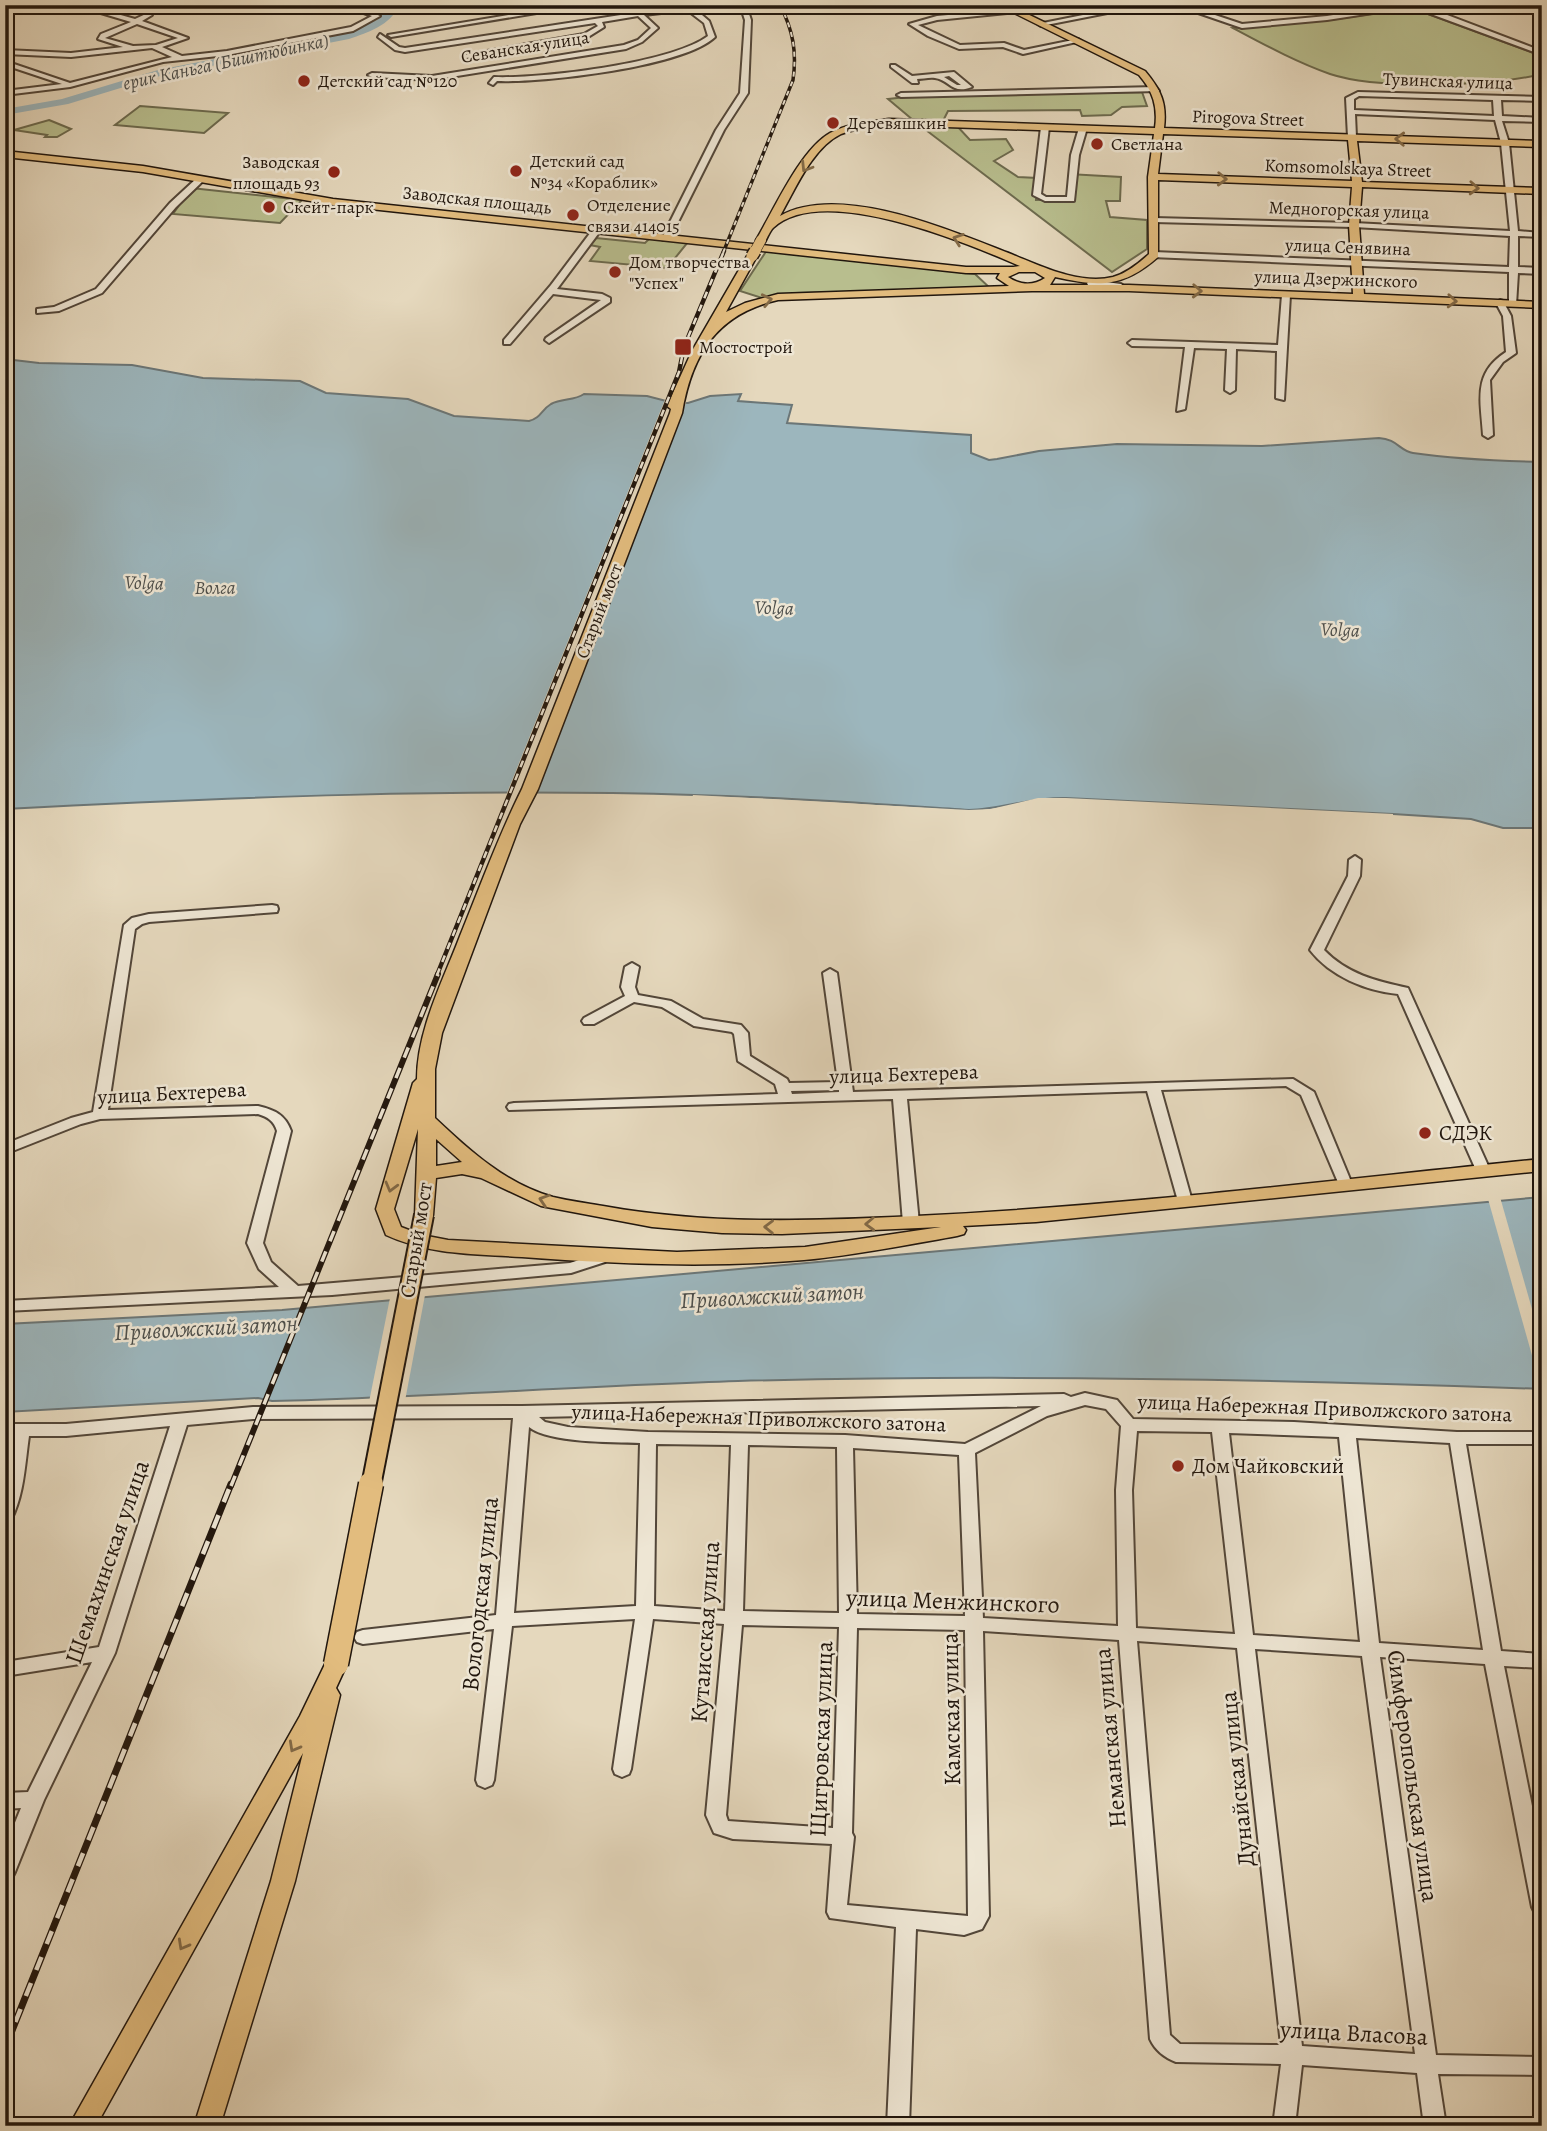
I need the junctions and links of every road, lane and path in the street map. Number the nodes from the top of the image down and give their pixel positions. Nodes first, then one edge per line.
1 (77, 5) edge
2 (330, 5) edge
3 (582, 5) edge
4 (720, 5) edge
5 (743, 5) edge
6 (1002, 5) edge
7 (1145, 5) edge
8 (1178, 5) edge
9 (1412, 5) edge
10 (353, 6) edge
11 (684, 6) edge
12 (1015, 12) junction
13 (639, 13) junction
14 (150, 14) dead end
15 (527, 14) junction
16 (596, 20) junction
17 (136, 21) junction
18 (1041, 24) junction
19 (552, 26) junction
20 (391, 35) dead end
21 (380, 36) dead end
22 (570, 39) junction
23 (1078, 41) junction
24 (156, 47) junction
25 (133, 48) junction
26 (5, 52) edge
27 (589, 52) junction
28 (1542, 53) edge
29 (466, 56) dead end
30 (181, 58) junction
31 (5, 63) edge
32 (612, 66) junction
33 (893, 66) dead end
34 (372, 75) dead end
35 (937, 75) dead end
36 (910, 78) junction
37 (493, 83) dead end
38 (71, 85) junction
39 (1156, 89) junction
40 (5, 93) edge
41 (934, 94) junction
42 (901, 95) dead end
43 (1497, 98) junction
44 (1542, 99) edge
45 (1351, 112) junction
46 (1498, 119) junction
47 (1542, 120) edge
48 (1045, 127) junction
49 (1083, 128) junction
50 (1159, 131) junction
51 (828, 137) joint
52 (1352, 137) junction
53 (1505, 143) junction
54 (1542, 144) edge
55 (5, 154) edge
56 (1153, 177) junction
57 (200, 180) junction
58 (1357, 184) junction
59 (1510, 190) junction
60 (1542, 191) edge
61 (1154, 220) junction
62 (1354, 225) junction
63 (769, 227) junction
64 (597, 230) junction
65 (1514, 234) junction
66 (1542, 235) edge
67 (666, 237) junction
68 (1154, 255) junction
69 (1358, 262) junction
70 (966, 270) junction
71 (1012, 270) junction
72 (1040, 270) junction
73 (1512, 270) junction
74 (1542, 271) edge
75 (1004, 280) junction
76 (1091, 283) junction
77 (1028, 287) junction
78 (1129, 288) junction
79 (550, 291) junction
80 (1286, 295) junction
81 (1359, 297) junction
82 (1506, 303) junction
83 (1542, 304) edge
84 (40, 311) dead end
85 (709, 332) junction
86 (549, 340) dead end
87 (506, 342) dead end
88 (1132, 343) dead end
89 (1190, 346) junction
90 (1232, 348) junction
91 (1282, 348) junction
92 (1230, 390) dead end
93 (1281, 398) dead end
94 (1180, 409) dead end
95 (1488, 435) dead end
96 (1355, 860) dead end
97 (272, 909) dead end
98 (632, 967) dead end
99 (830, 973) dead end
100 (632, 998) junction
101 (589, 1021) dead end
102 (1153, 1087) junction
103 (846, 1091) junction
104 (785, 1092) junction
105 (900, 1095) junction
106 (514, 1107) dead end
107 (100, 1115) junction
108 (418, 1121) junction
109 (5, 1149) edge
110 (1542, 1165) edge
111 (1483, 1170) junction
112 (427, 1173) junction
113 (491, 1175) junction
114 (1345, 1184) junction
115 (1185, 1201) junction
116 (1037, 1216) junction
117 (911, 1223) junction
118 (600, 1258) junction
119 (292, 1290) junction
120 (5, 1306) edge
121 (1085, 1399) junction
122 (522, 1412) junction
123 (181, 1418) junction
124 (1129, 1425) junction
125 (1220, 1428) junction
126 (13, 1430) edge
127 (1347, 1432) junction
128 (648, 1438) junction
129 (1457, 1438) junction
130 (1542, 1438) edge
131 (740, 1439) junction
132 (845, 1441) junction
133 (967, 1450) junction
134 (5, 1516) edge
135 (645, 1612) junction
136 (734, 1618) junction
137 (504, 1620) junction
138 (849, 1622) junction
139 (974, 1624) junction
140 (1127, 1633) junction
141 (363, 1637) dead end
142 (1244, 1642) junction
143 (1370, 1648) junction
144 (106, 1653) junction
145 (1494, 1657) junction
146 (1542, 1661) edge
147 (336, 1664) junction
148 (5, 1669) edge
149 (622, 1769) dead end
150 (485, 1780) dead end
151 (34, 1800) junction
152 (5, 1801) edge
153 (844, 1837) junction
154 (5, 1872) edge
155 (1542, 1907) edge
156 (906, 1921) junction
157 (1165, 2045) joint
158 (1293, 2055) junction
159 (1427, 2064) junction
160 (1542, 2066) edge
161 (88, 2114) edge
162 (207, 2126) edge
163 (898, 2126) edge
164 (1284, 2126) edge
165 (1435, 2126) edge

1 - 17 street
2 - 10 street
3 - 15 street
4 - 11 street
5 - 67 street
6 - 12 main road
7 - 18 street
8 - 9 street
9 - 28 street
10 - 30 street
11 - 13 street
11 - 32 street
12 - 18 main road
12 - 23 street
13 - 16 street
13 - 27 street, Севанская улица
14 - 17 street
15 - 19 street
15 - 20 street
16 - 19 street
16 - 22 street
17 - 24 street
17 - 25 street
18 - 23 main road
19 - 21 street
19 - 22 street
22 - 27 street
22 - 29 street
23 - 39 main road
24 - 25 street
24 - 30 street
25 - 26 street
27 - 32 street
27 - 34 street, Севанская улица
30 - 38 street
31 - 38 street
32 - 37 street
33 - 36 street
35 - 36 street
36 - 41 street
38 - 40 street
39 - 41 street
39 - 50 main road
41 - 42 street
43 - 44 street, Тувинская улица
43 - 45 street, Тувинская улица
43 - 46 street
45 - 46 street
45 - 52 street
46 - 47 street
46 - 53 street
48 - 49 main road, Pirogova Street
48 - 49 street
48 - 51 main road, Pirogova Street
49 - 50 main road, Pirogova Street
50 - 52 main road, Pirogova Street
50 - 56 main road
51 -> 63 main road, Старый мост
53 -> 52 main road, Pirogova Street
52 - 58 main road
53 - 54 main road, Pirogova Street
53 - 59 street
55 - 57 main road, Заводская площадь
56 -> 58 main road, Komsomolskaya Street
56 - 61 main road
57 - 64 main road, Заводская площадь
57 - 84 street
58 -> 59 main road, Komsomolskaya Street
58 - 62 main road
59 - 60 main road, Komsomolskaya Street
59 - 65 street
61 - 62 street, Медногорская улица
61 - 68 main road
62 - 65 street, Медногорская улица
62 - 69 main road
72 -> 63 main road
63 - 85 main road, Старый мост, bridge
64 - 67 main road, Заводская площадь
64 - 79 street
65 - 66 street, Медногорская улица
65 - 73 street
67 - 70 main road, Заводская площадь
68 - 69 street, улица Сенявина
68 - 76 main road
69 - 73 street, улица Сенявина
69 - 81 main road
70 - 71 main road
70 - 75 main road
71 - 72 main road
71 - 75 main road
72 - 76 main road
72 - 77 main road
73 - 74 street, улица Сенявина
73 - 82 street
75 - 77 main road
76 - 78 street
77 - 78 main road, улица Дзержинского
85 -> 77 main road
78 -> 80 main road, улица Дзержинского
79 - 86 street
79 - 87 street
80 - 81 main road, улица Дзержинского
80 - 91 street
81 -> 82 main road, улица Дзержинского
82 - 83 main road, улица Дзержинского
82 - 95 street
85 - 108 main road, Старый мост
88 - 89 street
89 - 90 street
89 - 94 street
90 - 91 street
90 - 92 street
91 - 93 street
96 - 111 street
97 - 107 street
98 - 100 street
99 - 103 street
100 - 101 street
100 - 104 street
102 - 105 street, улица Бехтерева
102 - 114 street, улица Бехтерева
102 - 115 street
103 - 104 street, улица Бехтерева
103 - 105 street, улица Бехтерева
104 - 106 street, улица Бехтерева
105 - 117 street
107 - 109 street, улица Бехтерева
107 - 119 street, улица Бехтерева
108 - 112 main road, Старый мост
108 - 113 main road
108 -> 118 main road, Старый мост
110 - 111 main road
111 - 114 main road
112 - 113 main road
112 - 147 main road, Старый мост, bridge
117 -> 113 main road
114 - 115 main road
115 - 116 main road
116 - 117 main road
116 - 118 main road
118 - 119 street
119 - 120 street
121 - 122 street
121 - 124 street, улица Набережная Приволжского затона
121 - 133 street, улица Набережная Приволжского затона
122 - 123 street
122 - 128 street, улица Набережная Приволжского затона
122 - 137 street, Вологодская улица
123 - 126 street
123 - 144 street, Шемахинская улица
124 - 125 street, улица Набережная Приволжского затона
124 - 140 street, Неманская улица
125 - 127 street, улица Набережная Приволжского затона
125 - 142 street, Дунайская улица
126 - 134 street
127 - 129 street, улица Набережная Приволжского затона
127 - 143 street, Симферопольская улица
128 - 131 street, улица Набережная Приволжского затона
128 - 135 street
129 - 130 street, улица Набережная Приволжского затона
129 - 145 street
131 - 132 street, улица Набережная Приволжского затона
131 - 136 street, Кутаисская улица
132 - 133 street, улица Набережная Приволжского затона
132 - 138 street, Щигровская улица
133 - 139 street, Камская улица
135 - 136 street, улица Менжинского
135 - 137 street, улица Менжинского
135 - 149 street
136 - 138 street, улица Менжинского
136 - 153 street, Кутаисская улица
137 - 141 street, улица Менжинского
137 - 150 street, Вологодская улица
138 - 139 street, улица Менжинского
138 - 153 street, Щигровская улица
139 - 140 street, улица Менжинского
139 - 156 street, Камская улица
140 - 142 street, улица Менжинского
140 - 157 street, Неманская улица
142 - 143 street, улица Менжинского
142 - 158 street, Дунайская улица
143 - 145 street, улица Менжинского
143 - 159 street, Симферопольская улица
144 - 148 street
144 - 151 street, Шемахинская улица
145 - 146 street, улица Менжинского
145 - 155 street
147 -> 161 main road
147 - 162 main road
151 - 152 street
151 - 154 street, Шемахинская улица
153 - 156 street, Щигровская улица
156 - 163 street
157 - 158 street, улица Власова
158 - 159 street, улица Власова
158 - 164 street, Дунайская улица
159 - 160 street, улица Власова
159 - 165 street, Симферопольская улица

